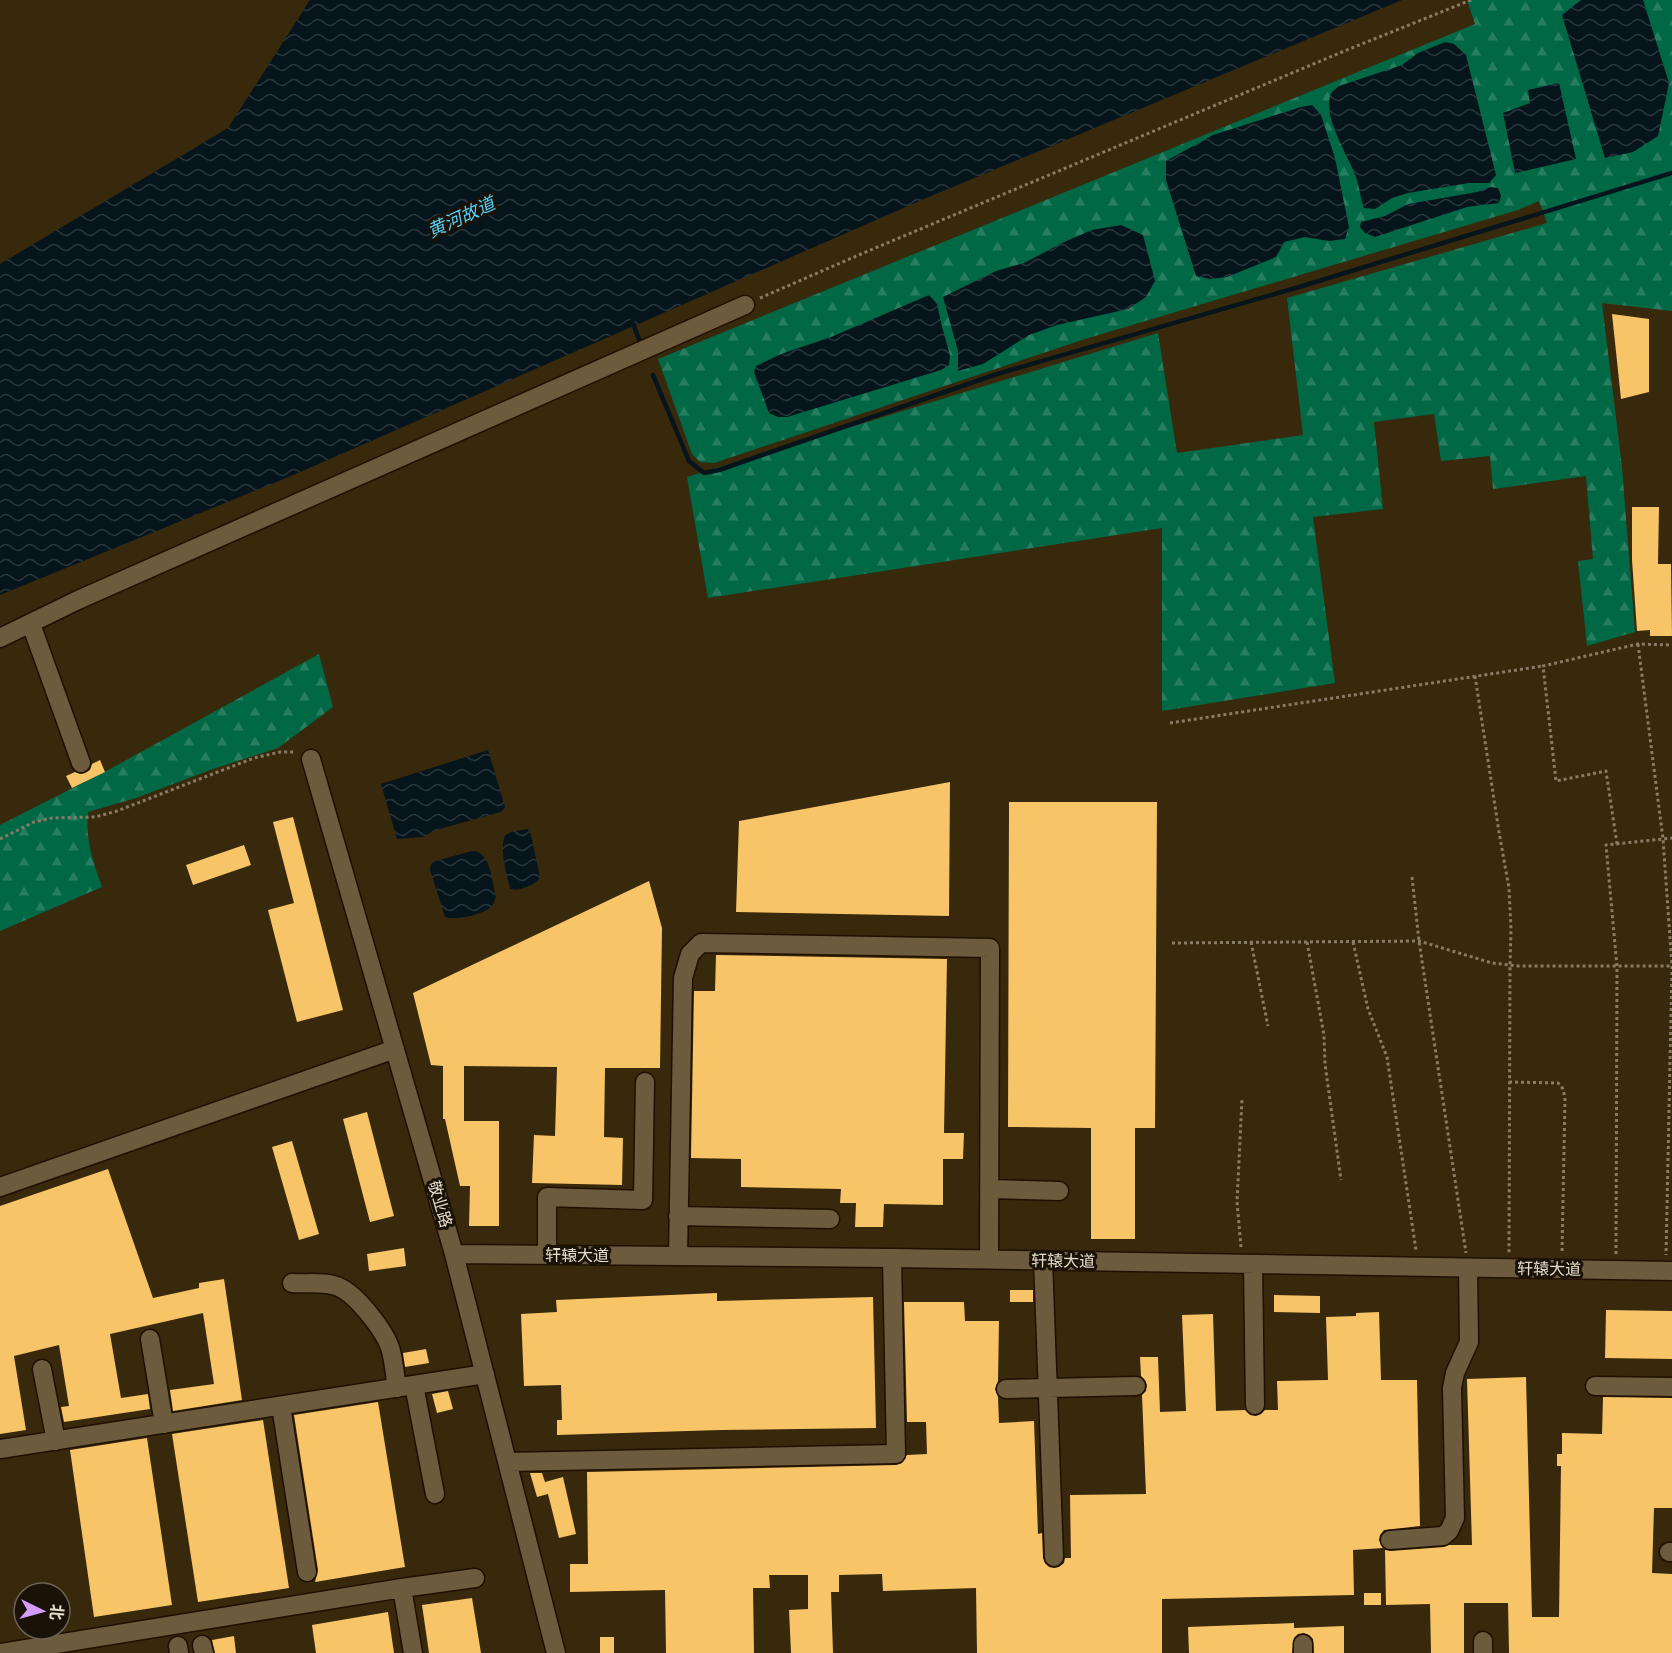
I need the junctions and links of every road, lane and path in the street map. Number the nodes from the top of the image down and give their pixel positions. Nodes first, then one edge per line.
1 (1471, 0) edge
2 (745, 305) joint
3 (31, 624) junction
4 (0, 638) edge
5 (1638, 644) junction
6 (1672, 645) edge
7 (1543, 666) junction
8 (1475, 676) junction
9 (1170, 723) dead end
10 (311, 759) joint
11 (81, 763) dead end
12 (1672, 838) edge
13 (0, 839) edge
14 (1663, 839) junction
15 (1617, 844) junction
16 (1412, 878) dead end
17 (1419, 941) junction
18 (1251, 942) junction
19 (1307, 942) junction
20 (1353, 942) junction
21 (1172, 943) dead end
22 (1509, 965) junction
23 (1617, 966) junction
24 (1672, 966) edge
25 (1268, 1026) dead end
26 (395, 1049) junction
27 (645, 1082) dead end
28 (1509, 1082) junction
29 (1242, 1099) dead end
30 (1341, 1180) dead end
31 (0, 1187) edge
32 (989, 1189) junction
33 (1059, 1191) dead end
34 (678, 1216) junction
35 (830, 1219) dead end
36 (454, 1254) junction
37 (547, 1255) junction
38 (678, 1256) junction
39 (892, 1258) junction
40 (988, 1259) junction
41 (1043, 1260) junction
42 (1247, 1264) junction
43 (1419, 1267) junction
44 (1468, 1268) junction
45 (1509, 1269) junction
46 (1562, 1269) junction
47 (1616, 1270) junction
48 (1669, 1271) edge
49 (292, 1283) dead end
50 (150, 1339) dead end
51 (42, 1369) dead end
52 (485, 1374) junction
53 (405, 1386) junction
54 (1136, 1386) dead end
55 (1594, 1386) dead end
56 (1672, 1387) edge
57 (1047, 1388) junction
58 (1006, 1389) dead end
59 (281, 1406) junction
60 (1255, 1406) dead end
61 (164, 1424) junction
62 (56, 1441) junction
63 (0, 1449) edge
64 (508, 1462) junction
65 (435, 1494) dead end
66 (1390, 1540) dead end
67 (1054, 1557) dead end
68 (307, 1572) dead end
69 (475, 1578) dead end
70 (402, 1588) junction
71 (82, 1647) edge
72 (1, 1653) edge
73 (413, 1653) edge
74 (556, 1653) edge

1 - 2 path
2 - 3 street
3 - 4 street
3 - 11 street
5 - 6 path
5 - 7 path
5 - 14 path
7 - 8 path
7 - 15 path
8 - 9 path
8 - 22 path
10 - 13 path
10 - 26 street, 敬业路
12 - 14 path
14 - 15 path
14 - 24 path
15 - 23 path
16 - 17 path
17 - 20 path
17 - 22 path
17 - 44 path
18 - 19 path
18 - 21 path
18 - 25 path
19 - 20 path
19 - 30 path
20 - 43 path
22 - 23 path
22 - 28 path
23 - 24 path
23 - 47 path
24 - 48 path
26 - 31 street
26 - 36 street, 敬业路
27 - 37 street
28 - 45 path
28 - 46 path
29 - 42 path
32 - 33 street
32 - 34 street
32 - 40 street
34 - 35 street
34 - 38 street
36 - 37 street, 轩辕大道
36 - 52 street, 敬业路
37 - 38 street, 轩辕大道
38 - 39 street, 轩辕大道
39 - 40 street, 轩辕大道
39 - 64 street
40 - 41 street, 轩辕大道
41 - 42 street, 轩辕大道
41 - 57 street
42 - 43 street, 轩辕大道
42 - 60 street
43 - 44 street, 轩辕大道
44 - 45 street, 轩辕大道
44 - 66 street
45 - 46 street, 轩辕大道
46 - 47 street, 轩辕大道
47 - 48 street, 轩辕大道
49 - 53 street
50 - 61 street
51 - 62 street
52 - 53 street
52 - 64 street, 敬业路
53 - 59 street
53 - 65 street
54 - 57 street
55 - 56 street
57 - 58 street
57 - 67 street
59 - 61 street
59 - 68 street
61 - 62 street
62 - 63 street
64 - 74 street, 敬业路
69 - 70 street
70 - 71 street
70 - 73 street
71 - 72 street

